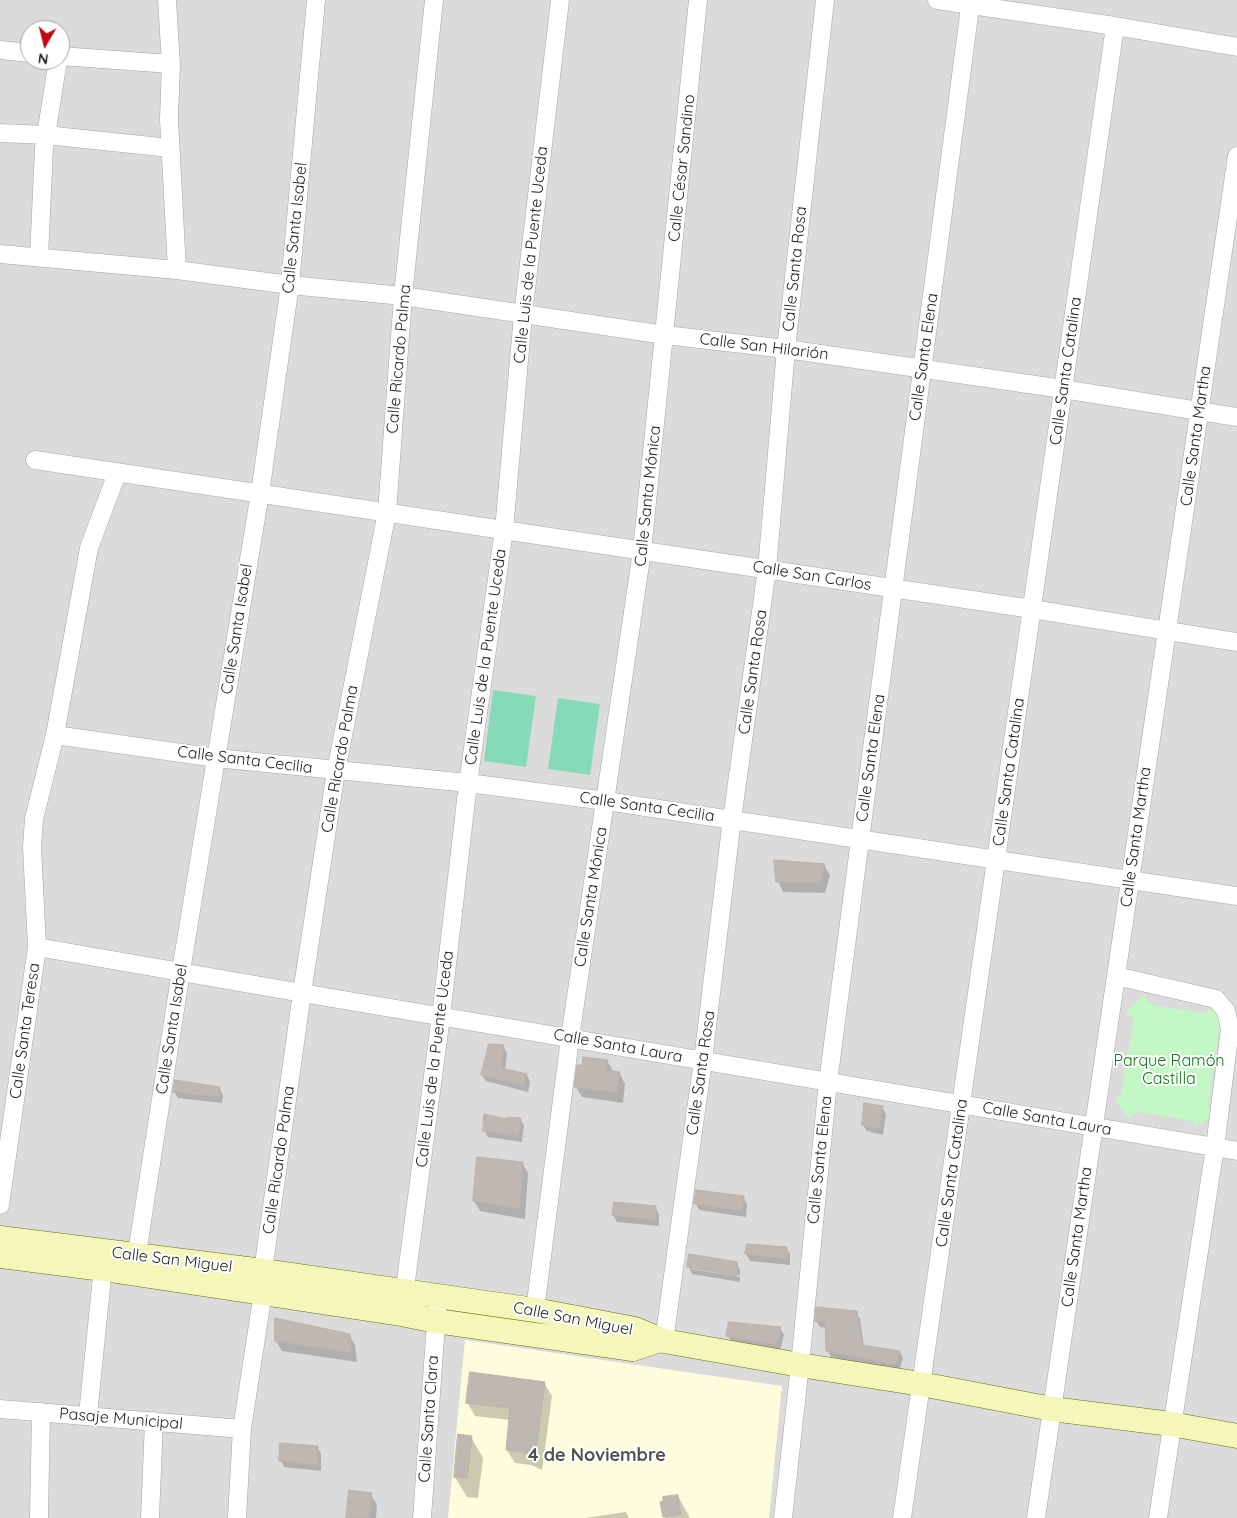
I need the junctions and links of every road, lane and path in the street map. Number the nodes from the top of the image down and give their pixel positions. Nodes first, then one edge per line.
1 (167, 0) edge
2 (316, 0) edge
3 (434, 0) edge
4 (560, 0) edge
5 (698, 0) edge
6 (824, 0) edge
7 (937, 0) edge
8 (971, 3) edge
9 (1115, 26) junction
10 (1237, 47) edge
11 (0, 50) edge
12 (20, 52) edge
13 (70, 57) edge
14 (171, 64) junction
15 (56, 70) edge
16 (0, 133) edge
17 (46, 136) junction
18 (170, 148) junction
19 (1237, 156) edge
20 (0, 254) edge
21 (39, 257) junction
22 (177, 270) junction
23 (290, 285) junction
24 (403, 296) junction
25 (524, 315) junction
26 (665, 335) junction
27 (786, 349) junction
28 (922, 370) junction
29 (1063, 389) junction
30 (1199, 412) junction
31 (1237, 418) edge
32 (35, 460) dead end
33 (117, 473) junction
34 (260, 493) junction
35 (386, 512) junction
36 (504, 530) junction
37 (642, 550) junction
38 (768, 569) junction
39 (893, 588) junction
40 (1032, 609) junction
41 (1167, 632) junction
42 (1237, 642) edge
43 (55, 735) junction
44 (216, 758) junction
45 (336, 771) junction
46 (468, 783) junction
47 (606, 801) junction
48 (732, 819) junction
49 (860, 838) junction
50 (996, 859) junction
51 (1130, 881) junction
52 (1237, 896) edge
53 (37, 947) junction
54 (180, 971) junction
55 (1116, 976) junction
56 (302, 993) junction
57 (441, 1016) junction
58 (570, 1038) junction
59 (703, 1060) junction
60 (828, 1082) junction
61 (961, 1104) junction
62 (1094, 1127) junction
63 (1215, 1147) junction
64 (1237, 1151) edge
65 (0, 1205) edge
66 (0, 1238) edge
67 (0, 1256) edge
68 (104, 1260) junction
69 (135, 1264) junction
70 (263, 1282) junction
71 (438, 1296) junction
72 (404, 1303) junction
73 (535, 1310) junction
74 (436, 1321) junction
75 (662, 1341) junction
76 (800, 1365) junction
77 (921, 1384) junction
78 (0, 1409) edge
79 (1052, 1409) junction
80 (41, 1412) junction
81 (88, 1416) junction
82 (154, 1421) junction
83 (1171, 1424) junction
84 (242, 1429) junction
85 (1237, 1436) edge
86 (39, 1518) edge
87 (150, 1518) edge
88 (237, 1518) edge
89 (422, 1518) edge
90 (783, 1518) edge
91 (902, 1518) edge
92 (1036, 1518) edge
93 (1158, 1518) edge

1 - 14 street
2 - 23 street, Calle Santa Isabel
3 - 24 street, Calle Ricardo Palma
4 - 25 street, Calle Luis de la Puente Uceda
5 - 26 street, Calle César Sandino
6 - 27 street, Calle Santa Rosa
7 - 8 street
8 - 9 street
8 - 28 street, Calle Santa Elena
9 - 10 street
9 - 29 street, Calle Santa Catalina
11 - 12 street
13 - 14 street
14 - 18 street
15 - 17 street
16 - 17 street
17 - 18 street
17 - 21 street
18 - 22 street
19 - 30 street, Calle Santa Martha
20 - 21 street, Calle San Hilarión
21 - 22 street, Calle San Hilarión
22 - 23 street, Calle San Hilarión
23 - 24 street, Calle San Hilarión
23 - 34 street, Calle Santa Isabel
24 - 25 street, Calle San Hilarión
24 - 35 street, Calle Ricardo Palma
25 - 26 street, Calle San Hilarión
25 - 36 street, Calle Luis de la Puente Uceda
26 - 27 street, Calle San Hilarión
26 - 37 street, Calle Santa Mónica
27 - 28 street, Calle San Hilarión
27 - 38 street, Calle Santa Rosa
28 - 29 street, Calle San Hilarión
28 - 39 street, Calle Santa Elena
29 - 30 street, Calle San Hilarión
29 - 40 street, Calle Santa Catalina
30 - 31 street, Calle San Hilarión
30 - 41 street, Calle Santa Martha
32 - 33 street, Calle San Carlos
33 - 34 street, Calle San Carlos
33 - 43 street, Calle Santa Teresa
34 - 35 street, Calle San Carlos
34 - 44 street, Calle Santa Isabel
35 - 36 street, Calle San Carlos
35 - 45 street, Calle Ricardo Palma
36 - 37 street, Calle San Carlos
36 - 46 street, Calle Luis de la Puente Uceda
37 - 38 street, Calle San Carlos
37 - 47 street, Calle Santa Mónica
38 - 39 street, Calle San Carlos
38 - 48 street, Calle Santa Rosa
39 - 40 street, Calle San Carlos
39 - 49 street, Calle Santa Elena
40 - 41 street, Calle San Carlos
40 - 50 street, Calle Santa Catalina
41 - 42 street, Calle San Carlos
41 - 51 street, Calle Santa Martha
43 - 44 street, Calle Santa Cecilia
43 - 53 street, Calle Santa Teresa
44 - 45 street, Calle Santa Cecilia
44 - 54 street, Calle Santa Isabel
45 - 46 street, Calle Santa Cecilia
45 - 56 street, Calle Ricardo Palma
46 - 47 street, Calle Santa Cecilia
46 - 57 street, Calle Luis de la Puente Uceda
47 - 48 street, Calle Santa Cecilia
47 - 58 street, Calle Santa Mónica
48 - 49 street, Calle Santa Cecilia
48 - 59 street, Calle Santa Rosa
49 - 50 street, Calle Santa Cecilia
49 - 60 street, Calle Santa Elena
50 - 51 street, Calle Santa Cecilia
50 - 61 street, Calle Santa Catalina
51 - 52 street, Calle Santa Cecilia
51 - 55 street, Calle Santa Martha
53 - 54 street, Calle Santa Laura
53 - 65 street, Calle Santa Teresa
54 - 56 street, Calle Santa Laura
54 - 69 street, Calle Santa Isabel
55 - 62 street, Calle Santa Martha
55 - 63 street
56 - 57 street, Calle Santa Laura
56 - 70 street, Calle Ricardo Palma
57 - 58 street, Calle Santa Laura
57 - 72 street, Calle Luis de la Puente Uceda
58 - 59 street, Calle Santa Laura
58 - 73 street, Calle Santa Mónica
59 - 60 street, Calle Santa Laura
59 - 75 street, Calle Santa Rosa
60 - 61 street, Calle Santa Laura
60 - 76 street, Calle Santa Elena
61 - 62 street, Calle Santa Laura
61 - 77 street, Calle Santa Catalina
62 - 63 street, Calle Santa Laura
62 - 79 street, Calle Santa Martha
63 - 64 street, Calle Santa Laura
63 - 83 street
66 - 68 street, Calle San Miguel
67 - 68 street, Calle San Miguel
68 - 69 street, Calle San Miguel
68 - 81 street
69 - 70 street, Calle San Miguel
70 - 72 street, Calle San Miguel
70 - 84 street, Calle Ricardo Palma
71 - 72 street, Calle San Miguel
71 - 73 street, Calle San Miguel
71 - 74 street, Calle Santa Clara
72 - 74 street, Calle San Miguel
73 - 75 street, Calle San Miguel
74 - 75 street, Calle San Miguel
74 - 89 street, Calle Santa Clara
75 - 76 street
76 - 77 street
76 - 90 street, Calle Santa Elena
77 - 79 street
77 - 91 street, Calle Santa Catalina
78 - 80 street, Pasaje Municipal
79 - 83 street
79 - 92 street, Calle Santa Martha
80 - 81 street, Pasaje Municipal
80 - 86 street
81 - 82 street, Pasaje Municipal
82 - 84 street, Pasaje Municipal
82 - 87 street
83 - 85 street
83 - 93 street
84 - 88 street, Calle Ricardo Palma

